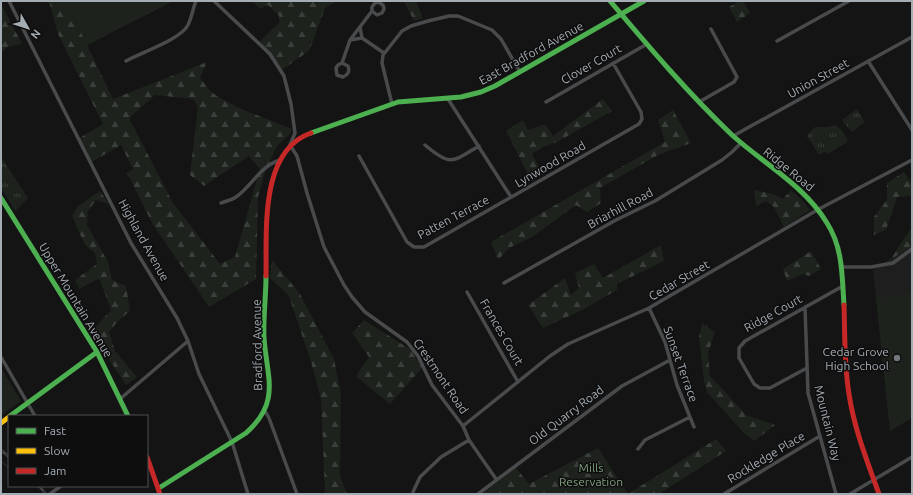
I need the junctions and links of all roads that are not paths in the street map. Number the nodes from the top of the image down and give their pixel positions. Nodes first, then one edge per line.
1 (9, 1) edge
2 (196, 1) edge
3 (214, 1) edge
4 (610, 1) edge
5 (644, 1) edge
6 (849, 1) edge
7 (372, 11) dead end
8 (621, 14) junction
9 (360, 27) junction
10 (711, 29) dead end
11 (362, 38) junction
12 (912, 38) edge
13 (350, 40) junction
14 (777, 41) dead end
15 (647, 44) junction
16 (384, 53) junction
17 (126, 61) dead end
18 (868, 61) junction
19 (342, 63) dead end
20 (613, 63) junction
21 (520, 72) junction
22 (448, 99) junction
23 (546, 102) dead end
24 (699, 102) junction
25 (392, 104) junction
26 (912, 130) edge
27 (733, 136) junction
28 (741, 143) junction
29 (290, 146) junction
30 (425, 146) dead end
31 (479, 146) junction
32 (359, 156) dead end
33 (280, 160) junction
34 (912, 160) edge
35 (511, 197) junction
36 (1, 198) edge
37 (221, 203) dead end
38 (819, 209) junction
39 (267, 241) joint
40 (912, 249) edge
41 (842, 267) junction
42 (504, 284) dead end
43 (843, 286) junction
44 (467, 292) dead end
45 (805, 307) junction
46 (649, 308) junction
47 (188, 341) junction
48 (97, 352) junction
49 (1, 357) edge
50 (670, 360) junction
51 (807, 368) junction
52 (518, 382) junction
53 (120, 400) junction
54 (27, 404) junction
55 (265, 411) junction
56 (11, 415) edge
57 (34, 415) edge
58 (128, 415) edge
59 (690, 417) junction
60 (463, 426) junction
61 (694, 427) dead end
62 (820, 436) junction
63 (469, 440) junction
64 (232, 442) junction
65 (638, 449) dead end
66 (912, 457) edge
67 (148, 460) edge
68 (496, 479) junction
69 (874, 479) junction
70 (60, 487) edge
71 (56, 490) junction
72 (159, 491) edge
73 (413, 492) dead end
74 (50, 494) edge
75 (59, 494) edge
76 (248, 494) edge
77 (297, 494) edge
78 (478, 494) edge
79 (724, 494) edge
80 (836, 494) edge
81 (850, 494) edge
82 (879, 494) edge

1 - 47 street, Highland Avenue
2 - 17 street
3 - 29 street
4 - 8 street, Ridge Road
5 - 8 street, East Bradford Avenue
6 - 14 street
7 - 9 street
8 - 15 street, Ridge Road
8 - 21 street, East Bradford Avenue
9 - 11 street
9 - 13 street
10 - 24 street
11 - 13 street
11 - 16 street
12 - 18 street, Union Street
13 - 19 street
15 - 20 street, Clover Court
15 - 24 street, Ridge Road
16 - 21 street
16 - 25 street
18 - 26 street
18 - 27 street, Union Street
20 - 23 street, Clover Court
20 - 35 street, Lynwood Road
21 - 22 street, East Bradford Avenue
22 - 25 street, East Bradford Avenue
22 - 31 street, Lynwood Road
24 - 27 street, Ridge Road
25 - 29 street, East Bradford Avenue
27 - 28 street, Ridge Road
28 - 38 street, Ridge Road
28 - 42 street, Briarhill Road
29 - 33 street, East Bradford Avenue
29 - 60 street, Crestmont Road
30 - 31 street
31 - 35 street, Lynwood Road
32 - 35 street, Patten Terrace
33 - 37 street
33 - 39 street, East Bradford Avenue
34 - 38 street, Cedar Street
36 - 48 street, Upper Mountain Avenue
38 - 41 street, Ridge Road
38 - 46 street, Cedar Street
39 - 55 street, Bradford Avenue
40 - 41 street
41 - 43 street, Ridge Road
43 - 45 street, Ridge Court
43 - 69 street, Ridge Road
44 - 52 street, Frances Court
45 - 51 street, Mountain Way
45 - 51 street, Ridge Court
46 - 50 street, Sunset Terrace
46 - 52 street, Cedar Street
47 - 53 street
47 - 64 street, Highland Avenue
48 - 53 street, Upper Mountain Avenue
48 - 54 street
49 - 54 street
50 - 59 street, Sunset Terrace
50 - 68 street, Old Quarry Road
51 - 62 street, Mountain Way
52 - 60 street, Cedar Street
53 - 58 street, Upper Mountain Avenue
54 - 56 street
54 - 57 street
55 - 64 street, Bradford Avenue
55 - 77 street
59 - 61 street, Sunset Terrace
59 - 65 street
60 - 63 street, Crestmont Road
62 - 79 street, Rockledge Place
62 - 80 street, Mountain Way
63 - 68 street, Crestmont Road
63 - 73 street
64 - 72 street, Bradford Avenue
64 - 76 street, Highland Avenue
66 - 69 street
67 - 72 street
68 - 78 street, Old Quarry Road
69 - 81 street
69 - 82 street, Ridge Road
70 - 71 street
71 - 74 street
71 - 75 street

